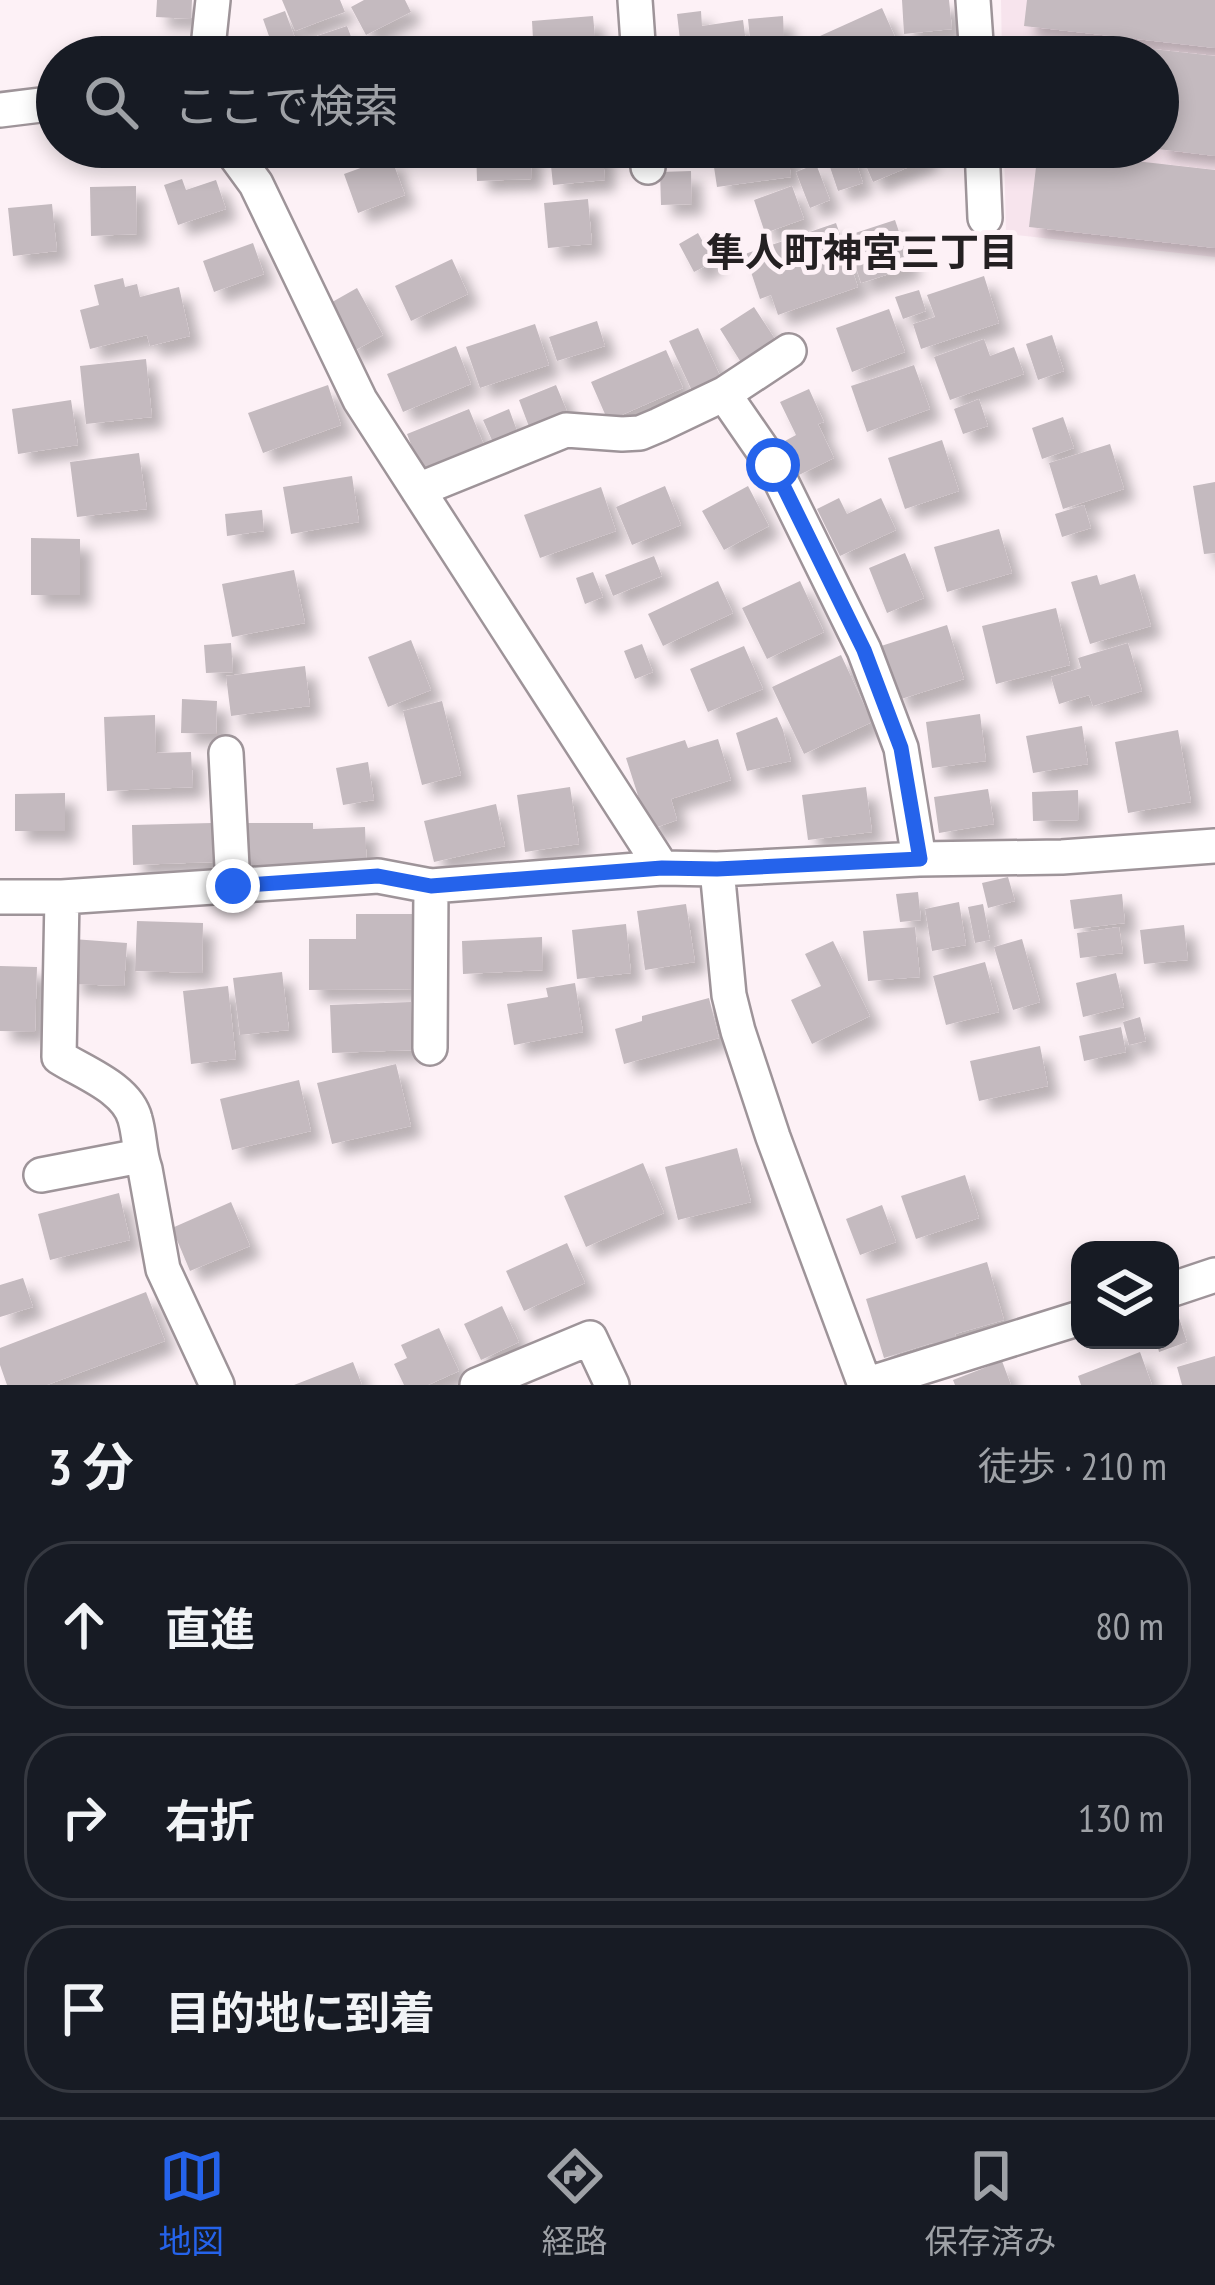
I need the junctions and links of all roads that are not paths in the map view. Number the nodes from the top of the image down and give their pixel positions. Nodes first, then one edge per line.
1 (213, 0) edge
2 (635, 0) edge
3 (973, 0) edge
4 (209, 36) edge
5 (638, 36) edge
6 (976, 36) edge
7 (36, 106) edge
8 (0, 110) edge
9 (244, 168) edge
10 (983, 168) edge
11 (986, 218) dead end
12 (789, 350) dead end
13 (724, 394) junction
14 (418, 490) junction
15 (226, 753) dead end
16 (1215, 846) edge
17 (920, 859) junction
18 (662, 868) junction
19 (717, 869) junction
20 (233, 886) junction
21 (431, 886) junction
22 (0, 897) edge
23 (62, 897) junction
24 (430, 1048) dead end
25 (140, 1156) junction
26 (41, 1175) dead end
27 (1215, 1275) edge
28 (1179, 1287) edge
29 (1071, 1321) edge
30 (217, 1385) edge
31 (477, 1385) edge
32 (612, 1385) edge
33 (865, 1385) edge

1 - 4 street
2 - 5 street
3 - 6 street
7 - 8 street
9 - 14 street
10 - 11 street
12 - 13 street
13 - 14 street
13 - 17 street
14 - 18 street
15 - 20 street
16 - 17 street
17 - 19 street
18 - 19 street
18 - 21 street
19 - 33 street
20 - 21 street
20 - 23 street
21 - 24 street
22 - 23 street
23 - 25 street
25 - 26 street
25 - 30 street
27 - 28 street
29 - 33 street
31 - 32 street

